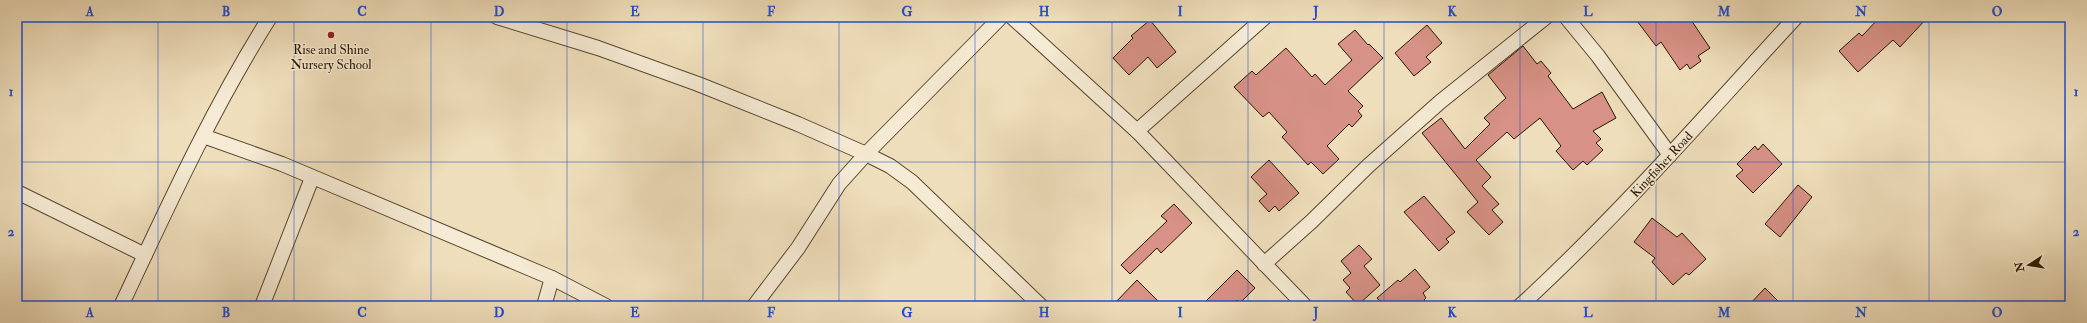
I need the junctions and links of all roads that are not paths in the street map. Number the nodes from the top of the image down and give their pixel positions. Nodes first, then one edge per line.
1 (270, 17) edge
2 (497, 17) edge
3 (1001, 17) edge
4 (1012, 17) edge
5 (1265, 17) edge
6 (1546, 17) edge
7 (1566, 17) edge
8 (1796, 17) edge
9 (1137, 131) junction
10 (203, 136) junction
11 (866, 154) junction
12 (1670, 155) junction
13 (312, 178) junction
14 (17, 192) edge
15 (145, 255) junction
16 (1264, 264) junction
17 (552, 278) junction
18 (122, 306) edge
19 (262, 306) edge
20 (544, 306) edge
21 (606, 306) edge
22 (754, 306) edge
23 (1041, 306) edge
24 (1305, 306) edge
25 (1520, 306) edge

1 - 10 street
2 - 11 street
3 - 11 street
4 - 9 street
5 - 9 street
6 - 16 street
7 - 12 street
8 - 12 street, Kingfisher Road
9 - 16 street
10 - 13 street
10 - 15 street
11 - 22 street
11 - 23 street
12 - 25 street, Kingfisher Road
13 - 17 street
13 - 19 street
14 - 15 street
15 - 18 street
16 - 24 street
17 - 20 street
17 - 21 street

